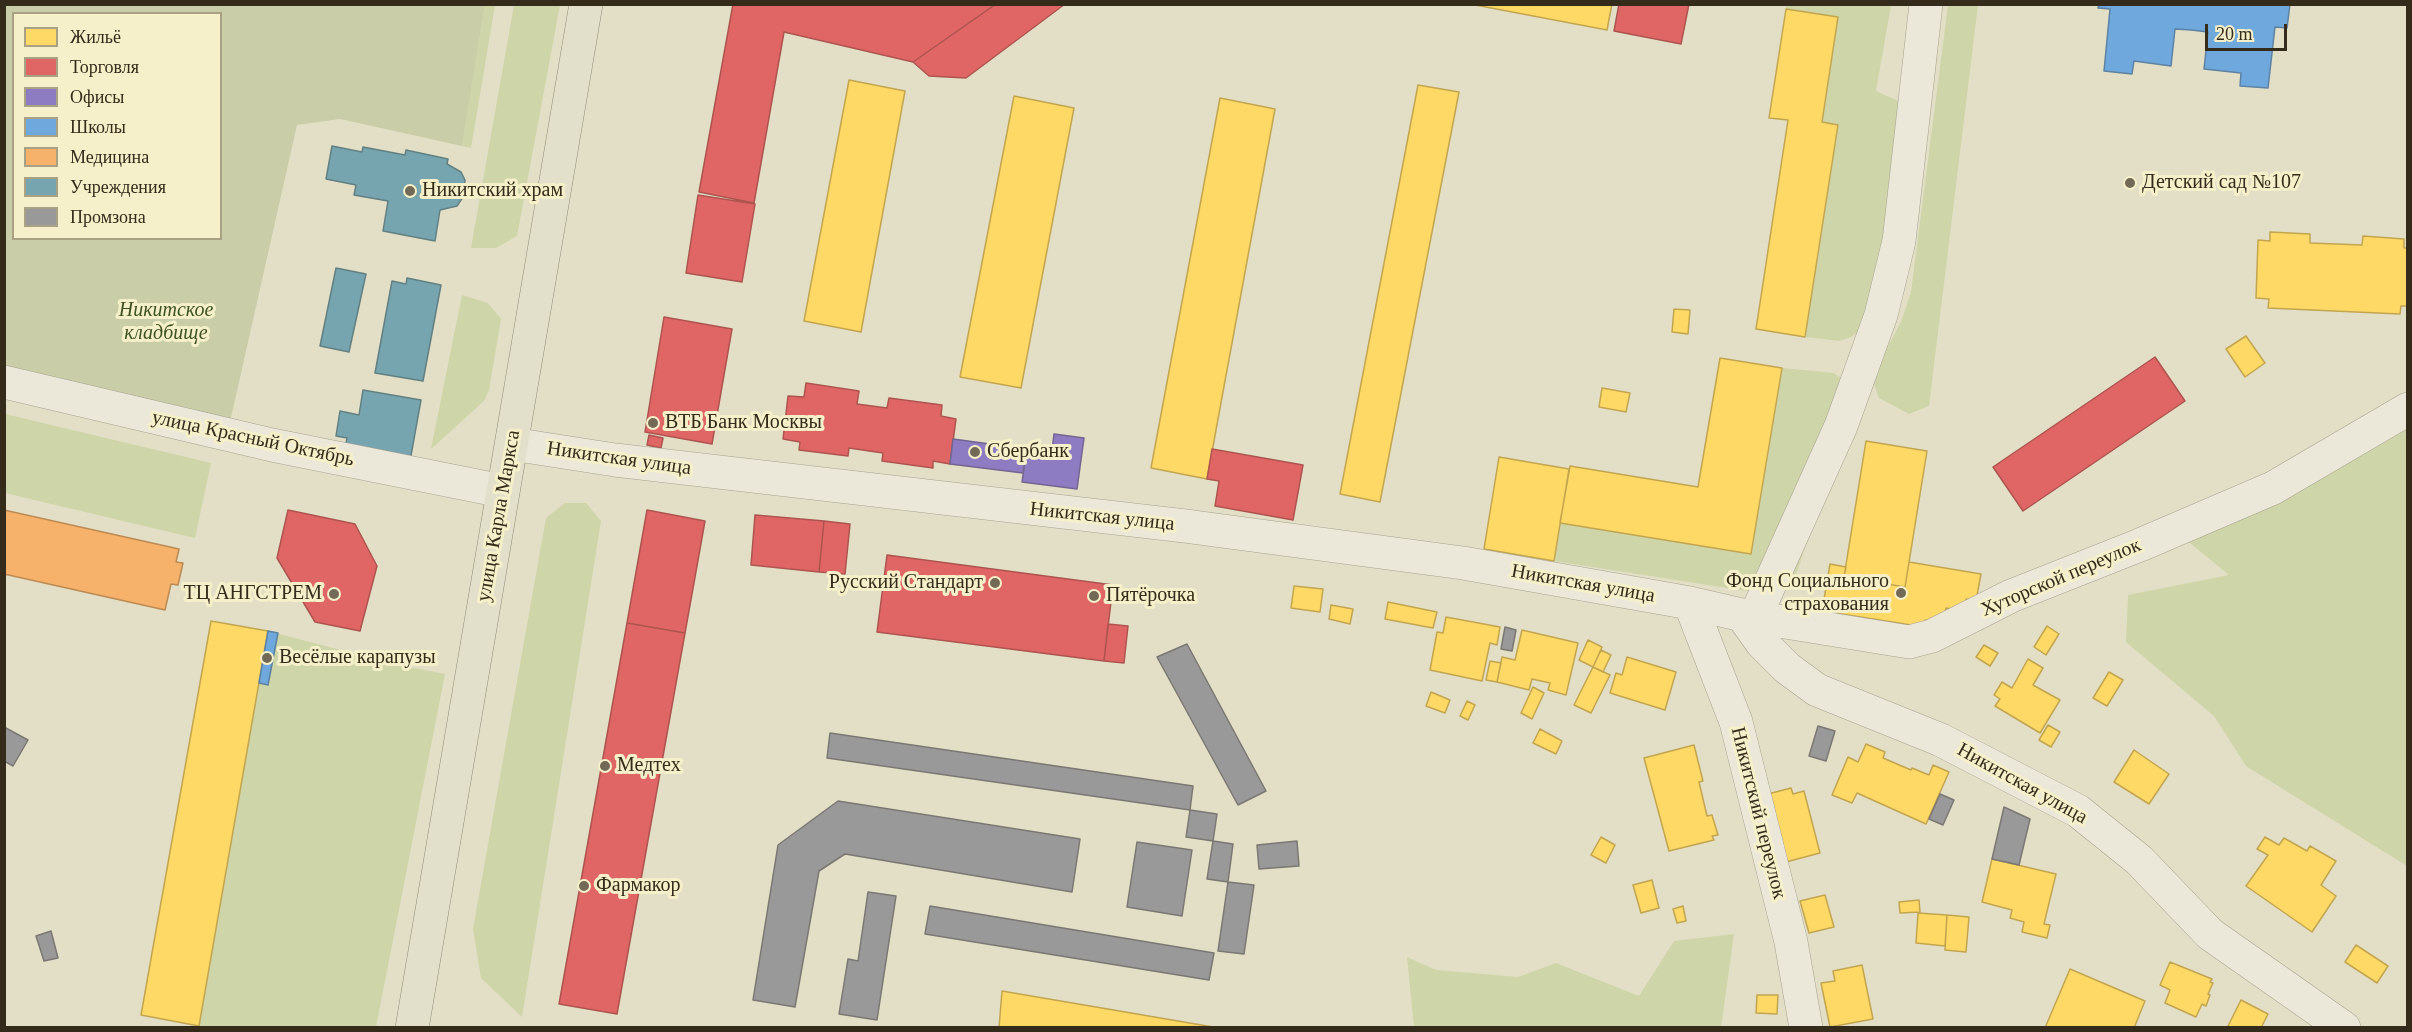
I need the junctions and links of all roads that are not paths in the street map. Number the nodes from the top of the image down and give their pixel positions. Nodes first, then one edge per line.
1 (586, 4) edge
2 (1926, 4) edge
3 (4, 382) edge
4 (2408, 409) edge
5 (512, 444) junction
6 (502, 491) junction
7 (1690, 603) junction
8 (1748, 616) junction
9 (412, 1028) edge
10 (1806, 1028) edge
11 (2344, 1028) edge

1 - 5 main road, улица Карла Маркса
2 - 8 street
3 - 6 street, улица Красный Октябрь
4 - 8 street, Хуторской переулок
5 - 6 main road, улица Карла Маркса
5 - 7 street, Никитская улица
6 - 9 main road, улица Карла Маркса
7 - 8 street, Хуторской переулок
7 - 10 street, Никитский переулок
8 - 11 street, Никитская улица

